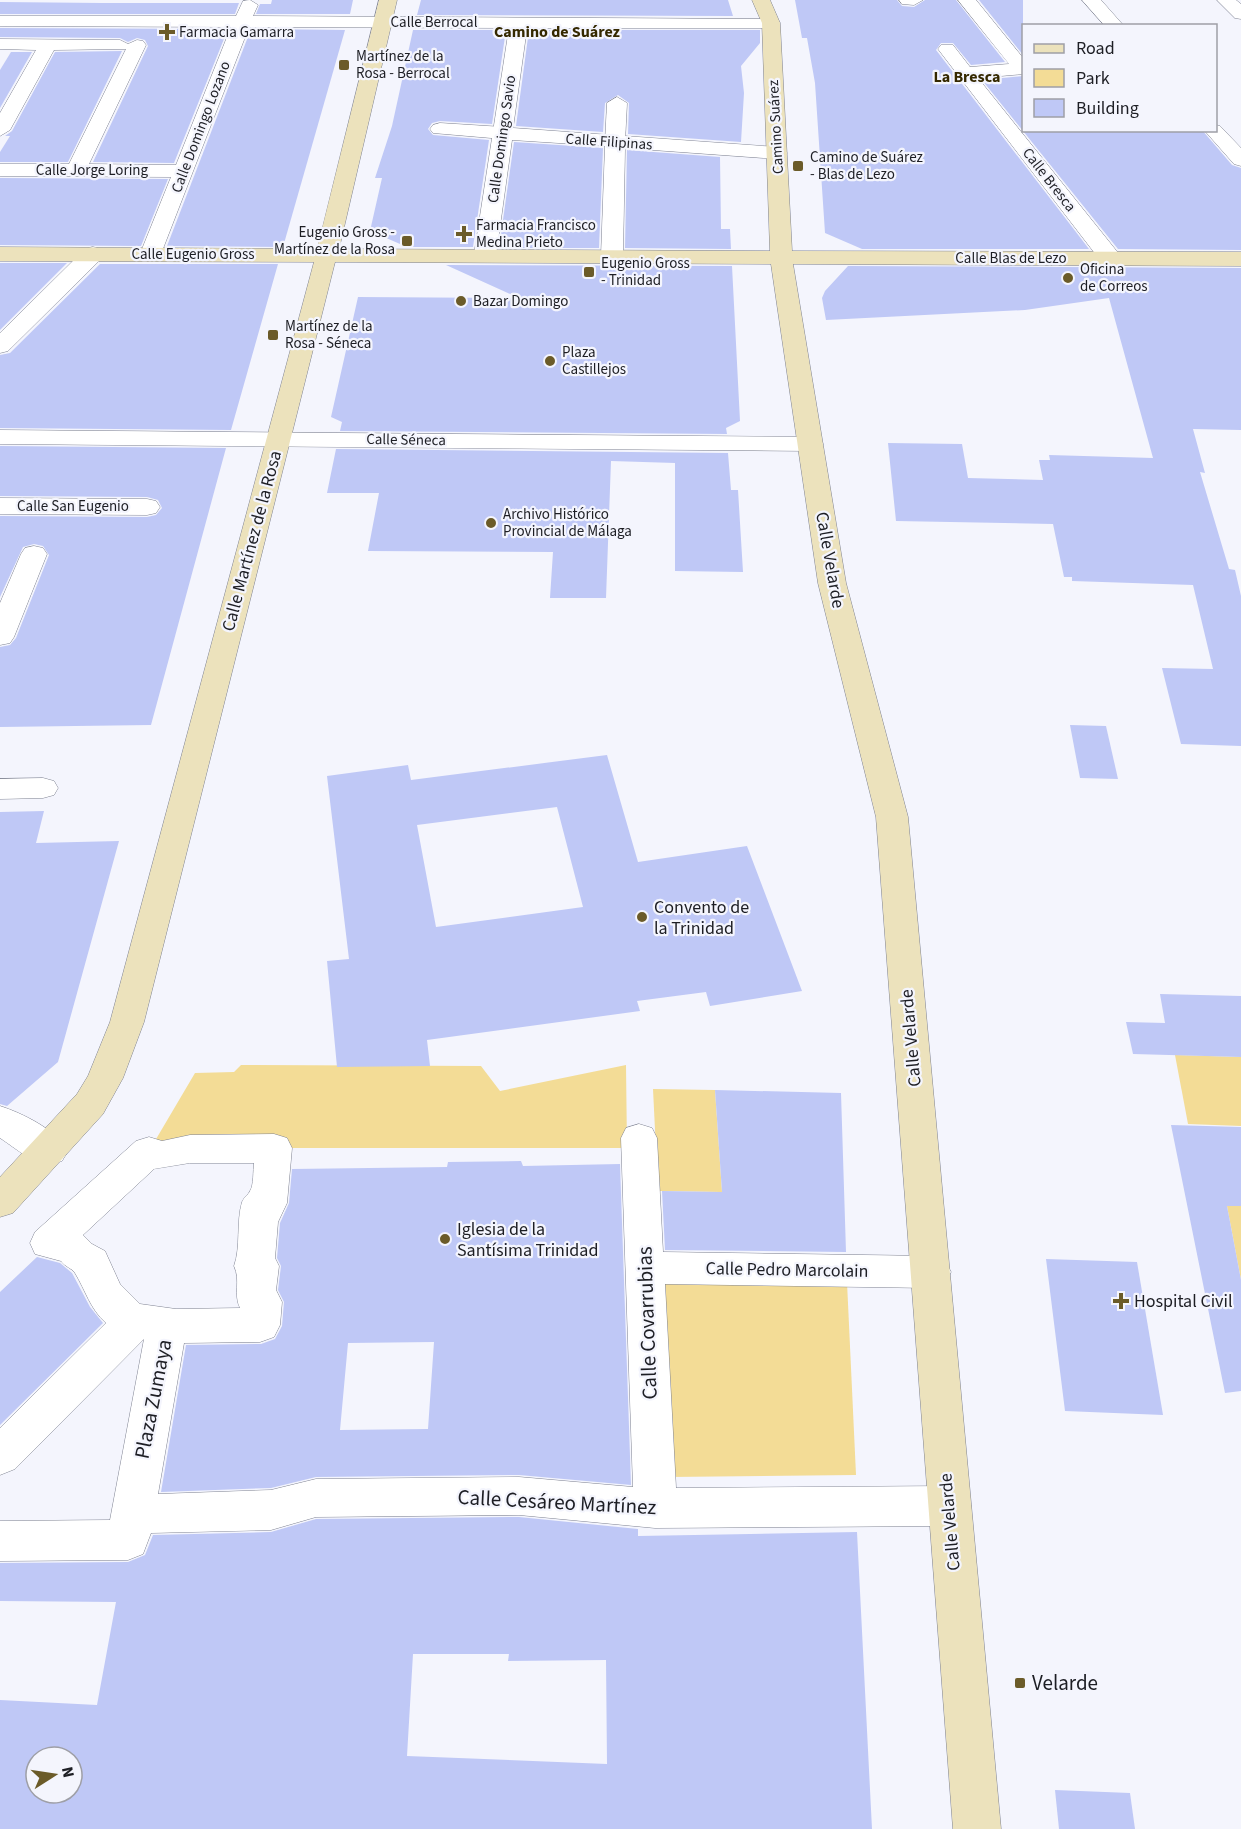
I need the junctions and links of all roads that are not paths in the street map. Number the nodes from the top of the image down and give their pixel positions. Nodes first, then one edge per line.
1 (250, 0) edge
2 (388, 0) edge
3 (761, 0) edge
4 (908, 0) edge
5 (914, 0) edge
6 (967, 0) edge
7 (1091, 0) edge
8 (1226, 0) edge
9 (1241, 14) edge
10 (0, 21) edge
11 (381, 22) junction
12 (519, 22) junction
13 (242, 23) junction
14 (771, 23) junction
15 (1113, 24) edge
16 (0, 44) edge
17 (48, 44) junction
18 (137, 45) junction
19 (161, 45) dead end
20 (209, 45) dead end
21 (233, 45) junction
22 (947, 49) dead end
23 (965, 73) junction
24 (616, 103) dead end
25 (440, 129) dead end
26 (0, 130) edge
27 (1215, 132) edge
28 (503, 133) junction
29 (615, 142) junction
30 (777, 153) junction
31 (1241, 160) edge
32 (0, 170) edge
33 (76, 170) junction
34 (184, 171) junction
35 (0, 254) edge
36 (93, 254) junction
37 (151, 254) junction
38 (327, 255) junction
39 (485, 255) junction
40 (612, 256) junction
41 (781, 256) junction
42 (1111, 259) junction
43 (1241, 259) edge
44 (0, 346) edge
45 (0, 437) edge
46 (279, 439) junction
47 (811, 444) junction
48 (0, 506) edge
49 (147, 507) dead end
50 (34, 554) dead end
51 (0, 637) edge
52 (43, 788) dead end
53 (0, 789) edge
54 (0, 1120) edge
55 (639, 1138) dead end
56 (49, 1151) junction
57 (0, 1202) edge
58 (644, 1268) junction
59 (931, 1272) junction
60 (153, 1322) junction
61 (0, 1456) edge
62 (949, 1506) junction
63 (655, 1508) junction
64 (131, 1514) junction
65 (0, 1541) edge
66 (977, 1829) edge

1 - 13 street, Calle Domingo Lozano
2 - 11 main road, Calle Martínez de la Rosa
3 - 14 main road, Camino Suárez
4 - 5 street
6 - 23 street
7 - 15 street
8 - 9 street
10 - 13 street, Calle Berrocal
11 - 12 street, Calle Berrocal
11 - 13 street, Calle Berrocal
11 - 38 main road, Calle Martínez de la Rosa
12 - 14 street, Calle Berrocal
12 - 28 street, Calle Domingo Savio
13 - 21 street, Calle Domingo Lozano
14 - 30 main road, Camino Suárez
16 - 17 street
17 - 18 street
17 - 26 street
18 - 19 street
18 - 33 street
20 - 21 street
21 - 34 street, Calle Domingo Lozano
22 - 23 street, Calle Bresca
23 - 42 street, Calle Bresca
24 - 29 street
25 - 28 street, Calle Filipinas
27 - 31 street
28 - 29 street, Calle Filipinas
28 - 39 street, Calle Domingo Savio
29 - 30 street, Calle Filipinas
29 - 40 street
30 - 41 main road, Camino Suárez
32 - 33 street, Calle Jorge Loring
33 - 34 street, Calle Jorge Loring
34 - 37 street, Calle Domingo Lozano
35 - 36 main road, Calle Eugenio Gross
36 - 37 main road, Calle Eugenio Gross
36 - 44 street
37 - 38 main road, Calle Eugenio Gross
38 - 39 main road, Calle Eugenio Gross
38 - 46 main road, Calle Martínez de la Rosa
39 - 40 main road, Calle Eugenio Gross
40 - 41 main road, Calle Eugenio Gross
41 - 42 main road, Calle Blas de Lezo
41 - 47 main road, Calle Velarde
42 - 43 main road, Calle Blas de Lezo
45 - 46 street, Calle Séneca
46 - 47 street, Calle Séneca
46 - 56 main road, Calle Martínez de la Rosa
47 - 59 main road, Calle Velarde
48 - 49 street, Calle San Eugenio
50 - 51 street
52 - 53 street
54 - 56 street
55 - 58 street, Calle Covarrubias
56 - 57 main road, Calle Martínez de la Rosa
58 - 59 street, Calle Pedro Marcolain
58 - 63 street, Calle Covarrubias
59 - 62 main road, Calle Velarde
60 - 60 street
60 - 61 street, Plaza Zumaya
60 - 64 street, Plaza Zumaya
62 - 63 street, Calle Cesáreo Martínez
62 - 66 main road, Calle Velarde
63 - 64 street, Calle Cesáreo Martínez
64 - 65 street, Plaza Zumaya

